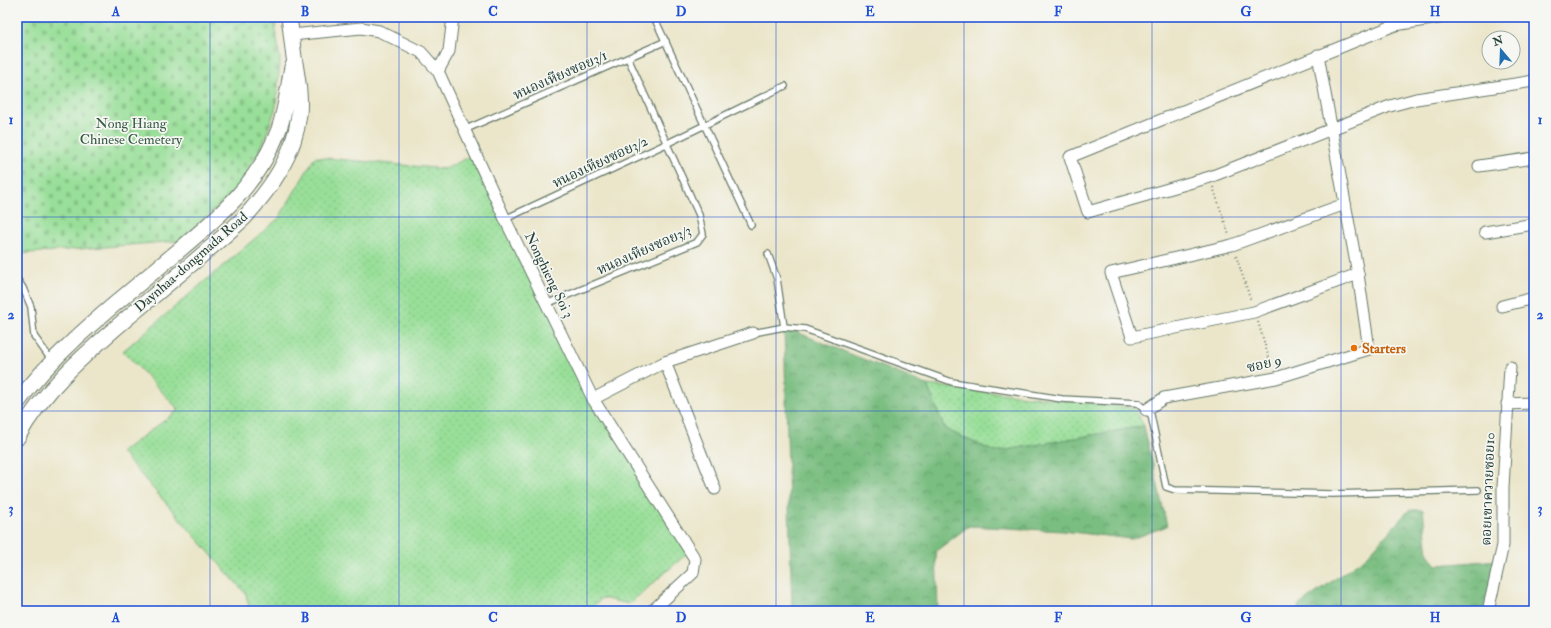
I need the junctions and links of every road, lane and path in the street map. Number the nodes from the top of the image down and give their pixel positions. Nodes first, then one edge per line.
1 (289, 17) edge
2 (453, 17) edge
3 (654, 17) edge
4 (1444, 17) edge
5 (292, 36) junction
6 (666, 41) junction
7 (294, 54) junction
8 (1318, 55) junction
9 (628, 58) junction
10 (438, 71) junction
11 (1534, 81) edge
12 (785, 86) dead end
13 (705, 125) junction
14 (1330, 129) junction
15 (464, 130) junction
16 (668, 143) junction
17 (1534, 158) edge
18 (1478, 166) dead end
19 (1210, 177) junction
20 (1345, 204) junction
21 (231, 205) junction
22 (244, 218) junction
23 (506, 219) junction
24 (1534, 224) edge
25 (751, 225) dead end
26 (1485, 232) dead end
27 (1232, 245) junction
28 (768, 254) dead end
29 (1358, 274) junction
30 (17, 279) edge
31 (1534, 298) edge
32 (546, 304) junction
33 (1502, 306) dead end
34 (1254, 312) junction
35 (784, 327) junction
36 (753, 333) joint
37 (52, 362) junction
38 (665, 362) junction
39 (1510, 367) dead end
40 (1276, 378) junction
41 (593, 399) junction
42 (17, 403) edge
43 (1534, 403) edge
44 (1507, 404) junction
45 (1146, 410) junction
46 (17, 438) edge
47 (716, 489) dead end
48 (1478, 490) dead end
49 (652, 611) edge
50 (1488, 611) edge

1 - 5 main road, Daynhaa-dongmada Road
2 - 10 street
3 - 6 lane
4 - 8 street
5 - 7 main road, Daynhaa-dongmada Road
5 - 10 street, Nonghieng Soi 3
6 - 9 lane, หนองเหียงซอย3/1
6 - 13 lane
7 - 21 main road, Daynhaa-dongmada Road
7 - 22 main road, Daynhaa-dongmada Road
8 - 14 street
8 - 19 street
9 - 15 lane, หนองเหียงซอย3/1
9 - 16 lane
10 - 15 street, Nonghieng Soi 3
11 - 14 street
12 - 13 lane, หนองเหียงซอย3/2
13 - 16 lane, หนองเหียงซอย3/2
13 - 25 lane
14 - 19 street
14 - 20 street
15 - 23 street, Nonghieng Soi 3
16 - 23 lane, หนองเหียงซอย3/2
16 - 32 lane, หนองเหียงซอย3/3
17 - 18 street
19 - 27 path
20 - 27 street
20 - 29 street
21 - 22 main road
21 - 37 main road, Daynhaa-dongmada Road
22 - 46 main road, Daynhaa-dongmada Road
23 - 32 street, Nonghieng Soi 3
24 - 26 street
27 - 34 path
27 - 34 street
28 - 35 lane
29 - 34 street
29 - 40 street, ซอย 9
30 - 37 lane
31 - 33 street
32 - 41 street, Nonghieng Soi 3
34 - 40 path
35 - 36 lane
35 - 45 lane
36 - 38 street
37 - 42 main road, Daynhaa-dongmada Road
38 - 41 street
38 - 47 street
39 - 44 street, ดอยเขาควายซอย10
40 - 45 street, ซอย 9
41 - 49 street, Nonghieng Soi 3
43 - 44 street
44 - 50 street, ดอยเขาควายซอย10
45 - 48 lane

